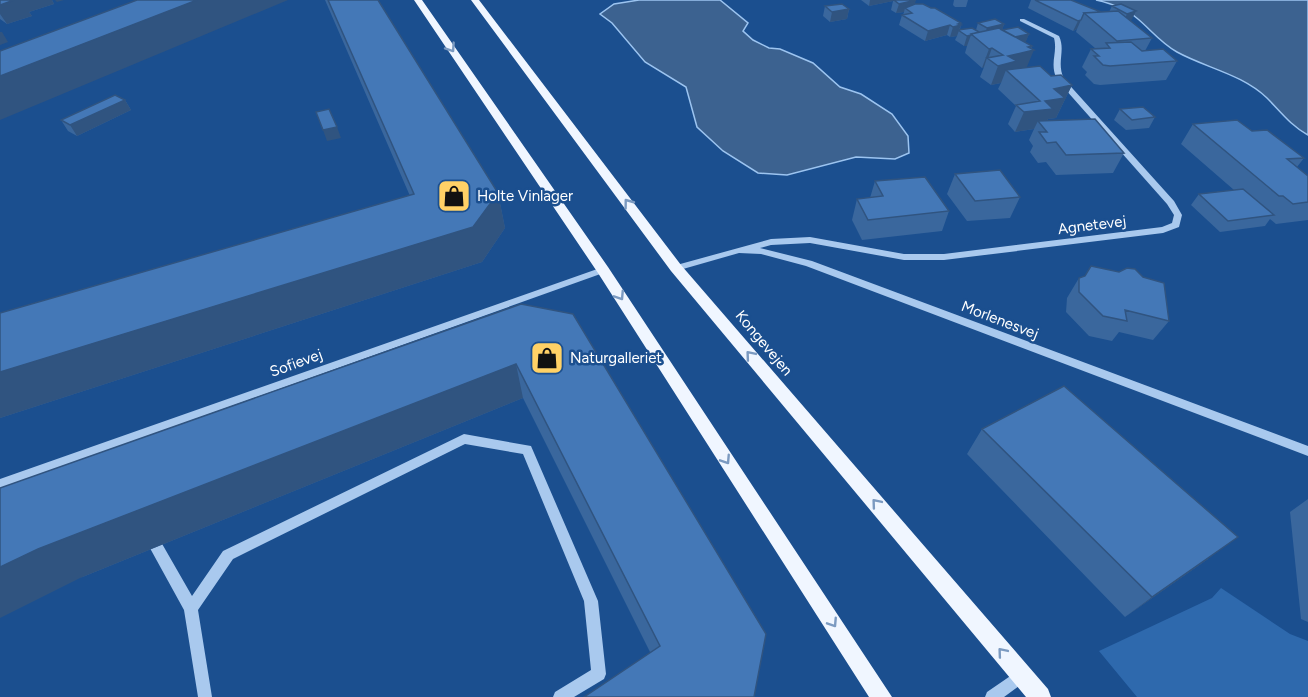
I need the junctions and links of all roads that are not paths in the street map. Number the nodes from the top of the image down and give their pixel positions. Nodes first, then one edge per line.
1 (418, 0) edge
2 (474, 0) edge
3 (1022, 20) dead end
4 (739, 250) junction
5 (676, 268) junction
6 (603, 270) junction
7 (1308, 451) edge
8 (0, 484) edge
9 (156, 546) dead end
10 (191, 608) junction
11 (1022, 675) junction
12 (205, 697) edge
13 (560, 697) edge
14 (881, 697) edge
15 (992, 697) edge
16 (1040, 697) edge

1 -> 6 main road
5 -> 2 main road, Kongevejen
3 - 4 street, Agnetevej
4 - 5 street, Morlenesvej
4 - 7 street, Morlenesvej
11 -> 5 main road, Kongevejen
6 - 8 street, Sofievej
6 -> 14 main road
9 - 10 street
10 - 12 street
10 - 13 street
11 - 15 street
11 - 16 main road, Kongevejen

